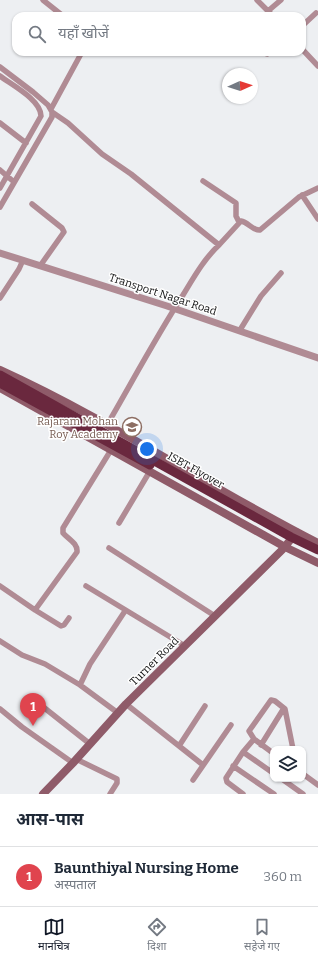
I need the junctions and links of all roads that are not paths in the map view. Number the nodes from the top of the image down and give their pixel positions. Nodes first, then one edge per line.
1 (43, 0) edge
2 (257, 0) edge
3 (281, 0) edge
4 (268, 11) joint
5 (58, 12) edge
6 (316, 13) dead end
7 (306, 22) edge
8 (306, 53) edge
9 (80, 56) edge
10 (318, 66) edge
11 (0, 68) edge
12 (0, 76) edge
13 (51, 110) junction
14 (41, 112) junction
15 (0, 123) edge
16 (26, 142) junction
17 (0, 170) edge
18 (7, 175) junction
19 (203, 181) dead end
20 (14, 182) junction
21 (0, 188) edge
22 (318, 188) edge
23 (302, 195) junction
24 (32, 204) dead end
25 (0, 207) edge
26 (318, 219) edge
27 (239, 222) junction
28 (219, 245) junction
29 (0, 253) edge
30 (23, 260) junction
31 (40, 266) junction
32 (280, 273) dead end
33 (0, 298) edge
34 (174, 308) junction
35 (240, 330) junction
36 (318, 358) edge
37 (0, 370) edge
38 (0, 375) edge
39 (0, 383) edge
40 (0, 388) edge
41 (107, 426) junction
42 (111, 450) junction
43 (150, 471) junction
44 (119, 522) dead end
45 (297, 532) junction
46 (318, 543) edge
47 (285, 547) junction
48 (109, 548) dead end
49 (318, 550) edge
50 (318, 557) edge
51 (318, 563) edge
52 (0, 586) edge
53 (86, 586) dead end
54 (35, 610) junction
55 (125, 611) junction
56 (215, 616) junction
57 (69, 618) dead end
58 (0, 641) edge
59 (185, 646) junction
60 (80, 685) junction
61 (126, 704) junction
62 (42, 706) dead end
63 (205, 706) dead end
64 (0, 708) edge
65 (284, 708) junction
66 (118, 714) junction
67 (231, 725) dead end
68 (254, 739) junction
69 (90, 744) junction
70 (261, 745) junction
71 (179, 746) junction
72 (292, 746) edge
73 (270, 751) edge
74 (242, 752) junction
75 (74, 761) junction
76 (203, 765) junction
77 (233, 766) junction
78 (270, 771) edge
79 (306, 776) edge
80 (193, 780) dead end
81 (286, 782) edge
82 (318, 785) edge
83 (43, 794) edge
84 (110, 794) edge
85 (243, 794) edge
86 (274, 794) edge
87 (304, 794) edge

1 - 5 street
2 - 4 street
3 - 4 street
6 - 7 street
8 - 10 street
9 - 13 street
11 - 13 street
12 - 14 street
13 - 14 street
13 - 20 street
13 - 28 street
14 - 16 street
15 - 16 street
16 - 18 street
17 - 18 street
18 - 20 street
18 - 21 street
19 - 27 street
20 - 25 street
22 - 23 street
23 - 26 street
23 - 27 street
24 - 31 street
27 - 28 street
28 - 34 street
29 - 30 street, Transport Nagar Road
30 - 31 street, Transport Nagar Road
30 - 33 street
31 - 34 street, Transport Nagar Road
32 - 35 street
34 - 35 street, Transport Nagar Road
34 - 41 street
35 - 36 street, Transport Nagar Road
37 - 41 main road
38 - 49 highway, ISBT Flyover, bridge
39 - 50 highway, ISBT Flyover, bridge
40 - 42 main road
41 - 45 main road
42 - 43 main road
42 - 54 street
43 - 44 street
43 - 47 main road
45 - 46 main road
45 - 47 main road, Turner Road
47 - 51 main road
47 - 56 main road, Turner Road
48 - 56 street
52 - 54 street
53 - 55 street
54 - 57 street
55 - 59 street
55 - 60 street
56 - 59 main road, Turner Road
58 - 60 street
59 - 61 main road, Turner Road
60 - 66 street
61 - 66 main road, Turner Road
61 - 71 street
62 - 69 street
63 - 71 street
64 - 75 street
65 - 68 street
65 - 70 street
65 - 72 street
66 - 69 main road, Turner Road
67 - 76 street
68 - 70 street
68 - 74 street
69 - 75 main road, Turner Road
70 - 73 street
71 - 76 street
74 - 77 street
74 - 78 street
75 - 83 main road, Turner Road
75 - 84 street
76 - 80 street
77 - 85 street
77 - 86 street
79 - 82 street
81 - 87 street

